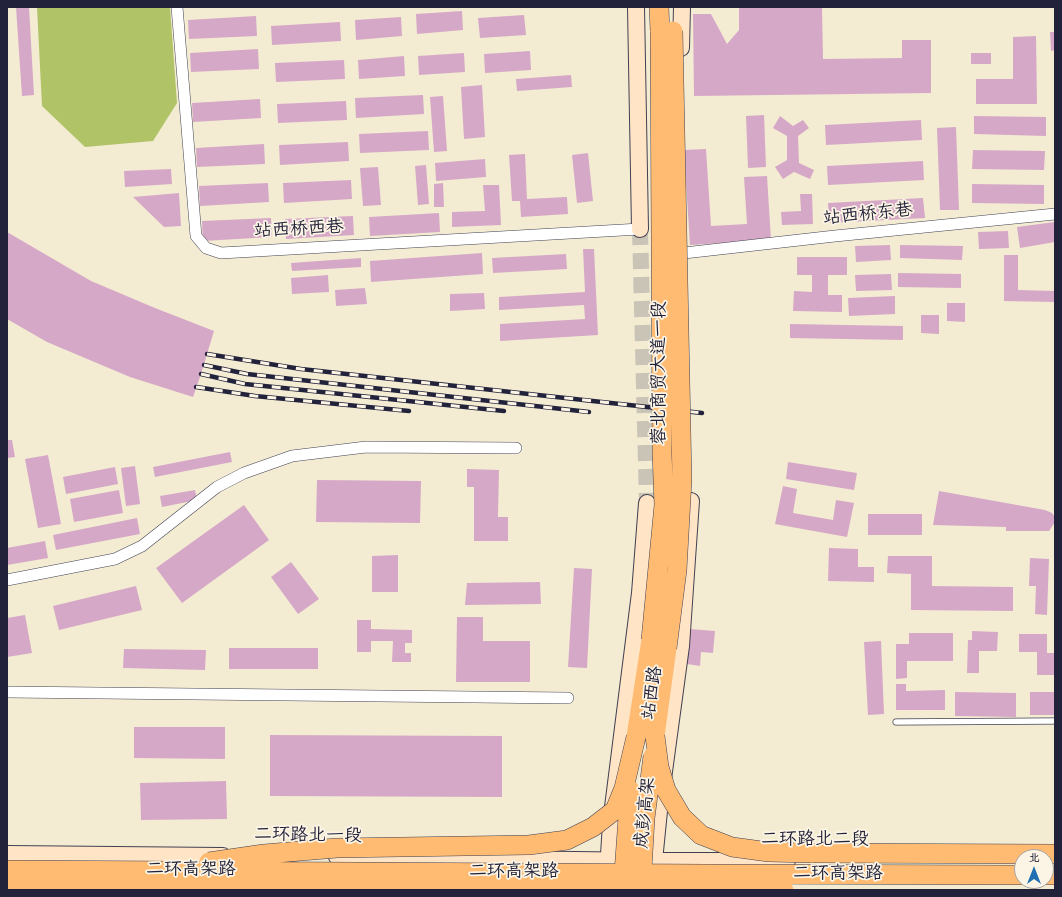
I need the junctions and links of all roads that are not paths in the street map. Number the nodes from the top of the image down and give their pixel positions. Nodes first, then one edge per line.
1 (177, 7) edge
2 (636, 7) edge
3 (659, 7) edge
4 (672, 7) edge
5 (682, 7) edge
6 (1055, 214) edge
7 (640, 228) joint
8 (684, 254) joint
9 (516, 448) dead end
10 (691, 501) dead end
11 (647, 503) tunnel mouth
12 (7, 580) edge
13 (7, 692) edge
14 (568, 698) dead end
15 (1055, 721) edge
16 (896, 722) dead end
17 (655, 736) junction
18 (636, 737) junction
19 (7, 854) edge
20 (1055, 854) edge
21 (608, 861) junction
22 (654, 861) junction
23 (1014, 861) edge
24 (7, 862) edge
25 (7, 870) edge
26 (146, 871) junction
27 (1014, 875) edge
28 (7, 887) edge
29 (374, 888) junction
30 (395, 888) junction
31 (355, 890) edge
32 (415, 890) edge
33 (607, 890) edge
34 (622, 890) edge
35 (640, 890) edge
36 (651, 890) edge
37 (784, 890) edge

1 - 7 street, 站西桥西巷
2 - 7 main road
3 - 18 highway, 蓉北商贸大道一段, bridge
4 - 17 highway, 蓉北商贸大道一段, bridge
5 - 8 main road
6 - 8 street, 站西桥东巷
9 - 12 street
10 - 22 main road, 站西路
11 - 21 main road, 站西路
13 - 14 street
15 - 16 lane
17 - 20 highway, bridge
17 - 35 highway, 成彭高架, bridge
18 - 26 highway, bridge
18 - 34 highway, 成彭高架, bridge
19 - 21 main road, 二环路北一段
21 - 22 main road, 二环路北二段
21 - 33 main road, 站西路
22 - 23 main road, 二环路北二段
22 - 36 main road, 站西路
24 - 26 highway, bridge
25 - 26 highway, 二环高架路, bridge
26 - 27 highway, 二环高架路, bridge
28 - 29 highway, 二环高架路, bridge
29 - 30 highway, 二环高架路, bridge
29 - 31 highway, bridge
30 - 32 highway, bridge
30 - 37 highway, 二环高架路, bridge

